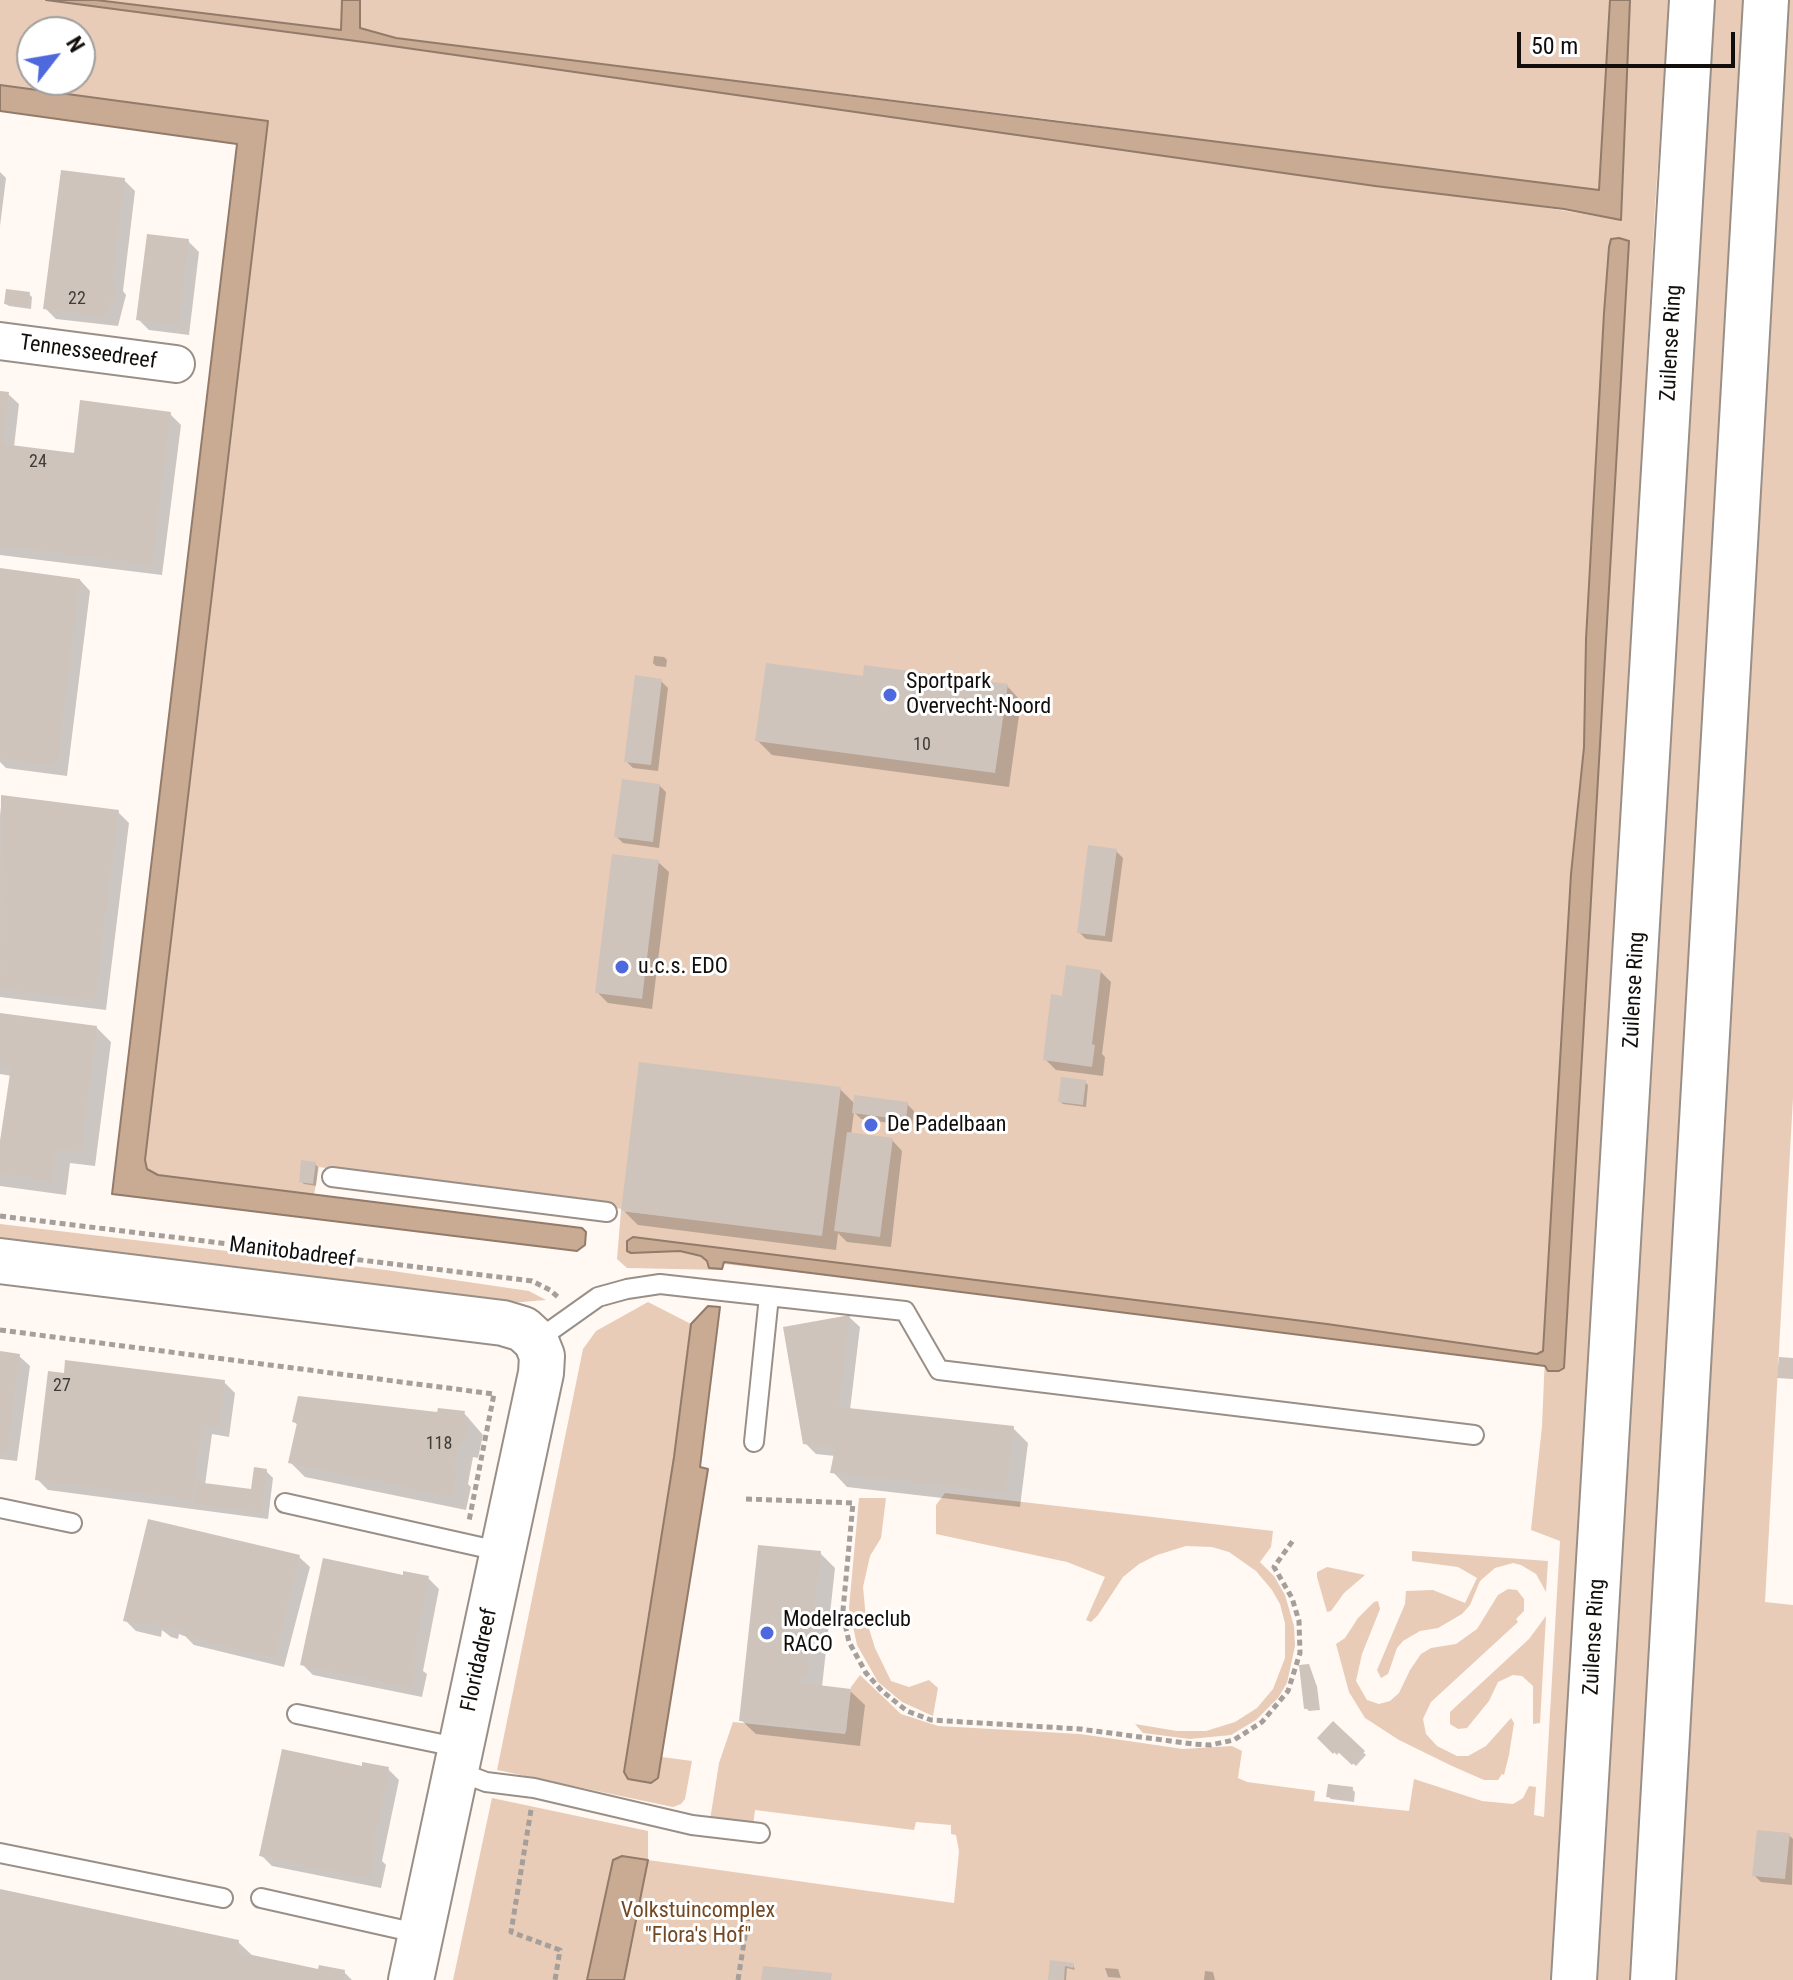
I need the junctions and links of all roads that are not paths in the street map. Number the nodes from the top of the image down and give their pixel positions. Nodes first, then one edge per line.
1 (1692, 0) edge
2 (1766, 0) edge
3 (0, 341) edge
4 (176, 364) dead end
5 (332, 1177) dead end
6 (607, 1212) dead end
7 (0, 1261) edge
8 (769, 1296) junction
9 (536, 1341) junction
10 (1474, 1435) dead end
11 (754, 1442) dead end
12 (285, 1503) dead end
13 (0, 1508) edge
14 (72, 1523) dead end
15 (503, 1552) junction
16 (297, 1714) dead end
17 (459, 1760) junction
18 (760, 1833) dead end
19 (0, 1853) edge
20 (223, 1898) dead end
21 (261, 1898) dead end
22 (421, 1934) junction
23 (411, 1980) edge
24 (1574, 1980) edge
25 (1653, 1980) edge

1 - 24 main road, Zuilense Ring
2 - 25 main road
3 - 4 street, Tennesseedreef
5 - 6 lane
7 - 9 main road, Manitobadreef
8 - 9 lane
8 - 10 lane
8 - 11 lane
9 - 15 main road, Floridadreef
12 - 15 lane
13 - 14 lane
15 - 17 main road, Floridadreef
16 - 17 lane
17 - 18 lane
17 - 22 main road, Floridadreef
19 - 20 lane
21 - 22 lane
22 - 23 main road, Floridadreef

